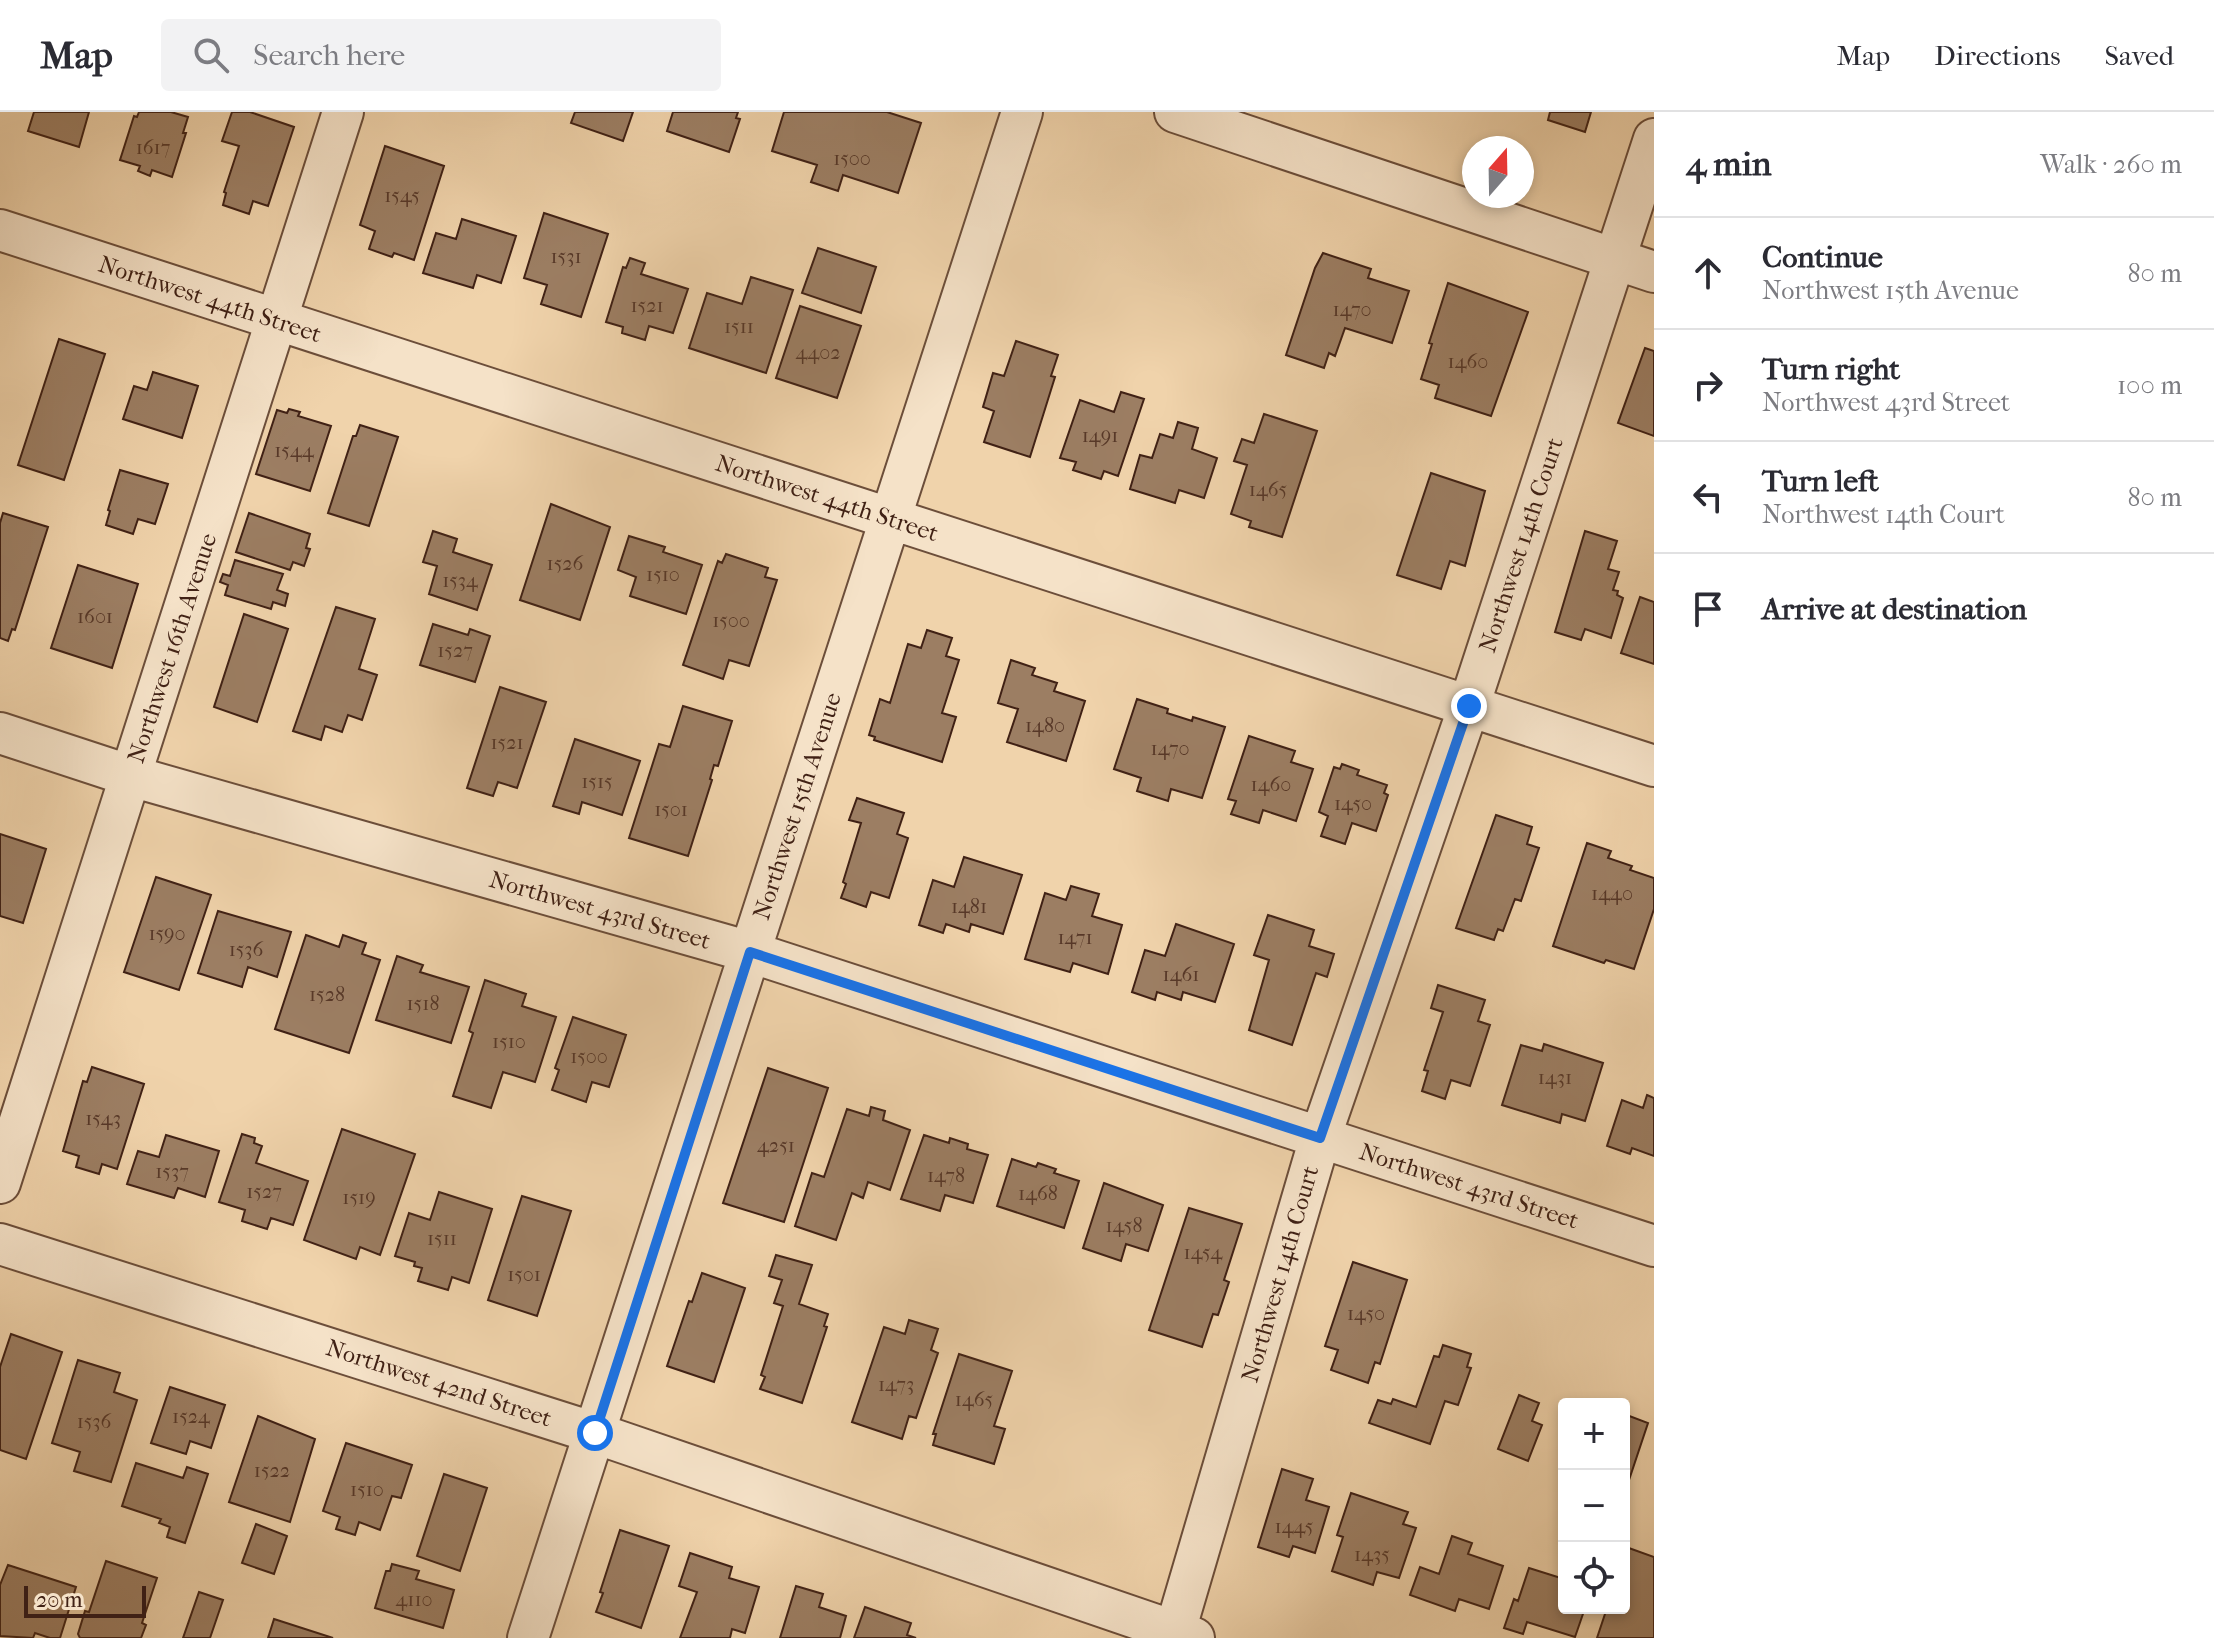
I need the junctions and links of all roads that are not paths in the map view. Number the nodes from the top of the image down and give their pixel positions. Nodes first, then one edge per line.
1 (343, 112) edge
2 (1022, 112) edge
3 (1175, 112) edge
4 (1654, 139) edge
5 (0, 230) edge
6 (1615, 259) junction
7 (1654, 272) edge
8 (276, 321) junction
9 (890, 519) junction
10 (1469, 706) junction
11 (0, 733) edge
12 (1654, 766) edge
13 (131, 776) junction
14 (750, 952) junction
15 (1320, 1138) junction
16 (0, 1183) edge
17 (0, 1244) edge
18 (1654, 1246) edge
19 (595, 1433) junction
20 (1181, 1636) edge
21 (528, 1638) edge

1 - 8 street, Northwest 16th Avenue
2 - 9 street, Northwest 15th Avenue
3 - 6 street
4 - 6 street, Northwest 14th Court
5 - 8 street, Northwest 44th Street
6 - 7 street
6 - 10 street, Northwest 14th Court
8 - 9 street, Northwest 44th Street
8 - 13 street, Northwest 16th Avenue
9 - 10 street, Northwest 44th Street
9 - 14 street, Northwest 15th Avenue
10 - 12 street, Northwest 44th Street
10 - 15 street, Northwest 14th Court
11 - 13 street, Northwest 43rd Street
13 - 14 street, Northwest 43rd Street
13 - 16 street, Northwest 16th Avenue
14 - 15 street, Northwest 43rd Street
14 - 19 street, Northwest 15th Avenue
15 - 18 street, Northwest 43rd Street
15 - 20 street, Northwest 14th Court
17 - 19 street, Northwest 42nd Street
19 - 20 street, Northwest 42nd Street
19 - 21 street, Northwest 15th Avenue

